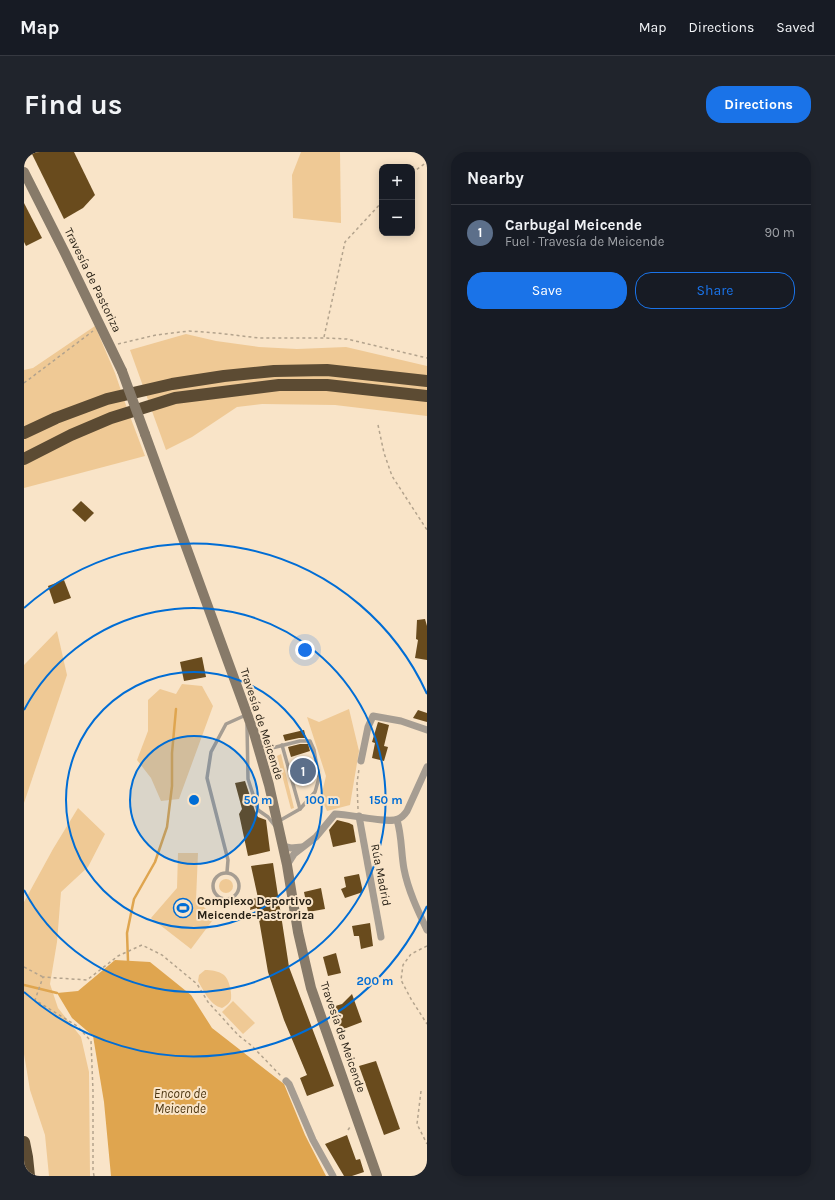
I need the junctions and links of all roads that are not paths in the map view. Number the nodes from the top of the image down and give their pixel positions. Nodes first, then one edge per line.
1 (24, 172) edge
2 (427, 381) edge
3 (427, 396) edge
4 (134, 402) joint
5 (24, 433) edge
6 (24, 459) edge
7 (247, 714) junction
8 (427, 730) edge
9 (257, 745) junction
10 (282, 745) junction
11 (361, 761) road end
12 (427, 767) edge
13 (300, 809) junction
14 (358, 816) junction
15 (396, 820) junction
16 (277, 826) junction
17 (282, 846) junction
18 (304, 846) junction
19 (287, 865) junction
20 (227, 872) junction
21 (427, 930) edge
22 (381, 937) dead end
23 (286, 1081) road end
24 (24, 1142) edge
25 (29, 1176) edge
26 (333, 1176) edge
27 (377, 1176) edge

1 - 4 main road, Travesía de Pastoriza, bridge
2 - 5 highway
3 - 6 highway
4 - 7 main road, Travesía de Meicende, bridge
7 - 9 main road, Travesía de Meicende
7 - 16 lane
7 - 20 lane
8 - 11 street
9 - 10 lane
9 - 16 main road, Travesía de Meicende
10 - 13 lane
10 - 13 lane
12 - 15 street
13 - 16 lane
14 - 15 street
14 - 18 street
14 - 22 street, Rúa Madrid
15 - 21 street
16 - 17 main road, Travesía de Meicende
17 - 18 street
17 - 19 main road, Travesía de Meicende
18 - 19 street
19 - 27 main road, Travesía de Meicende
20 - 20 lane
23 - 26 street
24 - 25 highway

